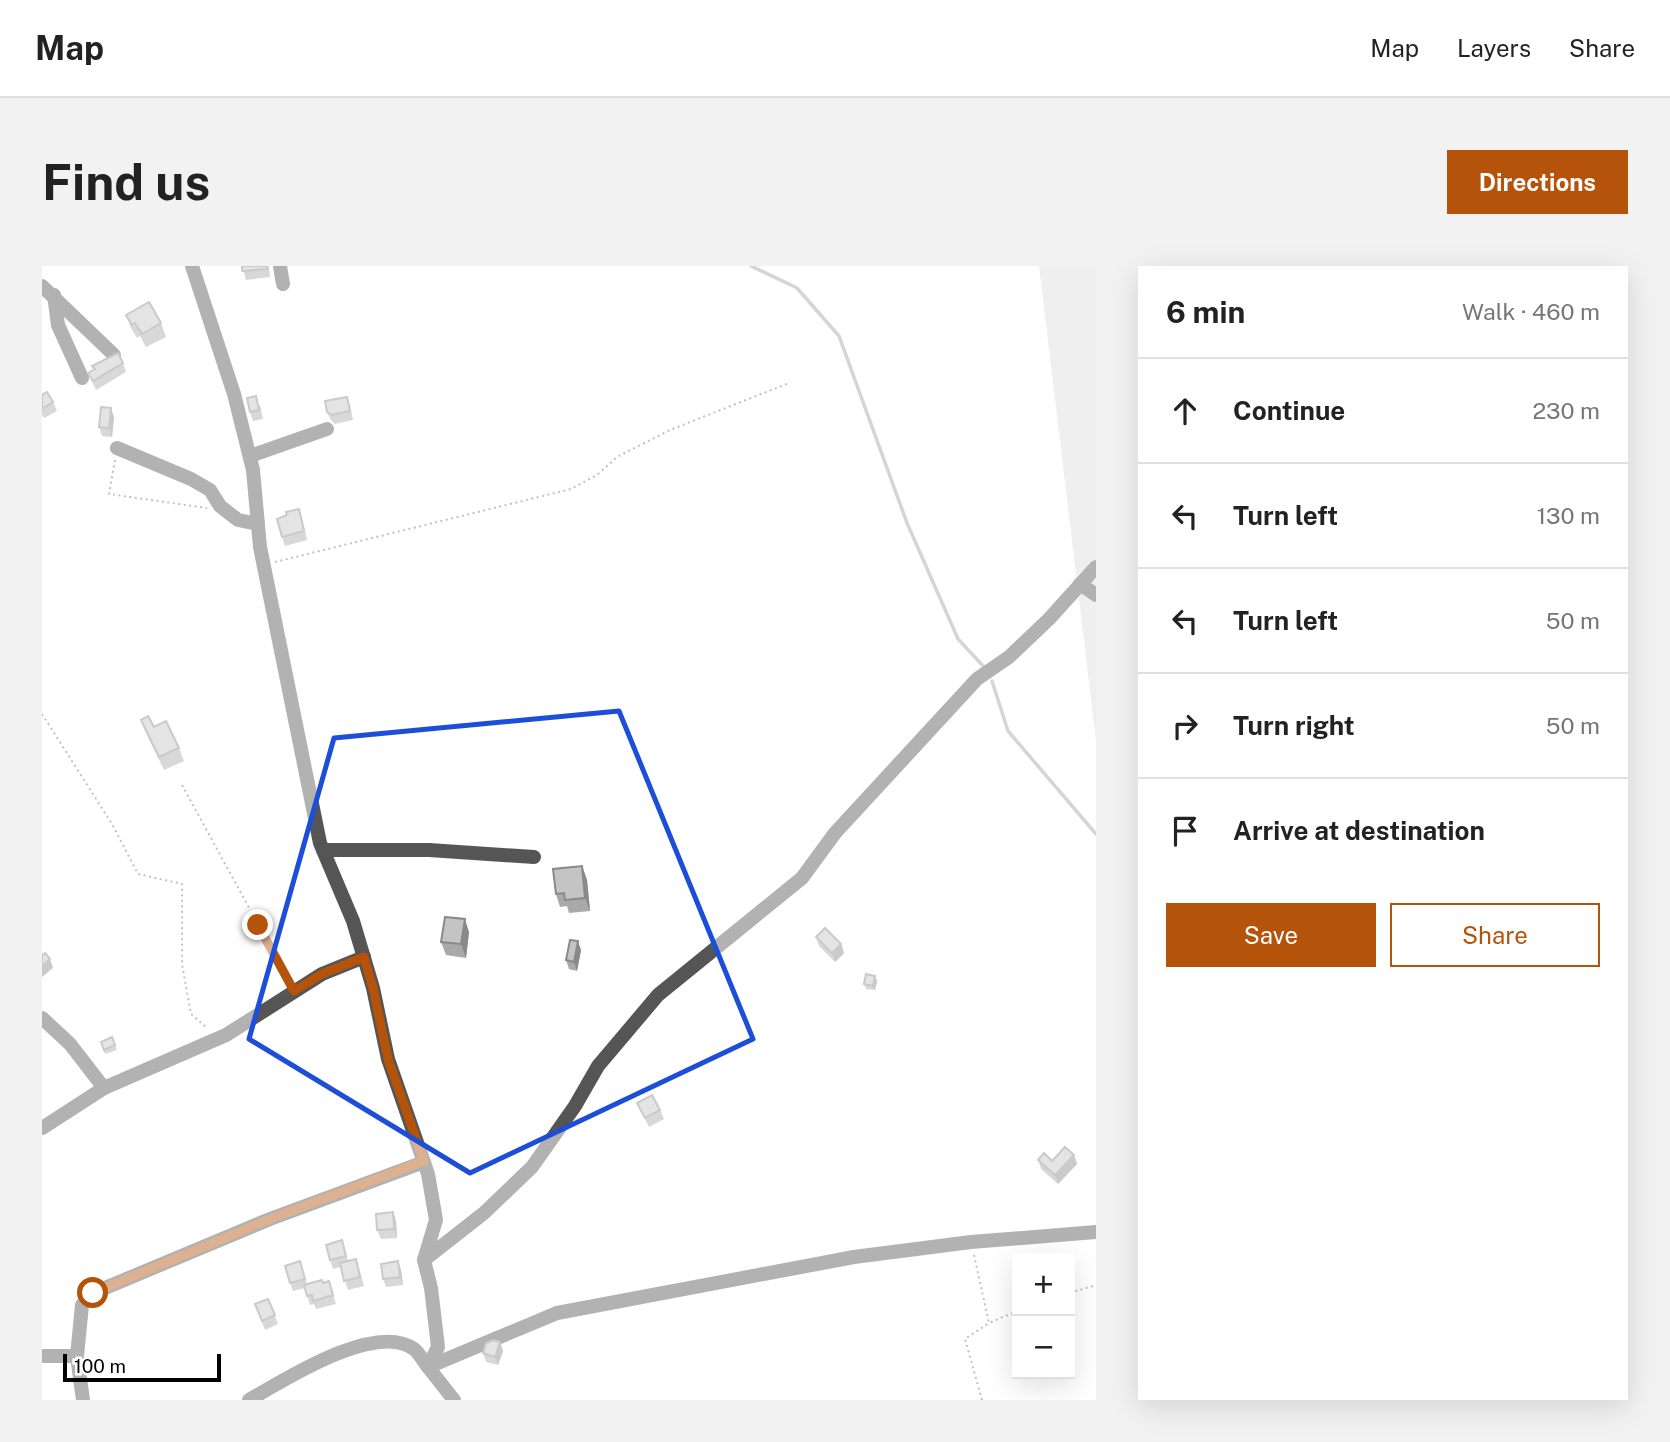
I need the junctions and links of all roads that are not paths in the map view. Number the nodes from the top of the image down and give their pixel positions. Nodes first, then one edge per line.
1 (192, 266) edge
2 (280, 266) edge
3 (283, 284) dead end
4 (48, 291) edge
5 (114, 355) edge
6 (82, 378) dead end
7 (327, 429) dead end
8 (117, 448) road end
9 (250, 456) junction
10 (258, 524) junction
11 (1096, 567) edge
12 (1080, 584) junction
13 (1096, 595) edge
14 (323, 850) junction
15 (534, 857) dead end
16 (364, 957) junction
17 (42, 1018) edge
18 (104, 1088) junction
19 (42, 1128) edge
20 (424, 1161) junction
21 (1096, 1232) edge
22 (424, 1260) junction
23 (42, 1356) edge
24 (77, 1356) junction
25 (428, 1367) junction
26 (83, 1400) edge
27 (249, 1400) edge
28 (454, 1400) edge

1 - 9 street
2 - 3 street
4 - 5 street
4 - 6 street
7 - 9 street
8 - 10 street
9 - 10 street
10 - 14 street
11 - 12 street
12 - 13 street
12 - 22 street
14 - 15 street
14 - 16 street
16 - 18 street
16 - 20 street
17 - 18 street
18 - 19 street
20 - 22 street
20 - 24 street
21 - 25 street
22 - 25 street
23 - 24 street
24 - 26 street
25 - 27 street
25 - 28 street

